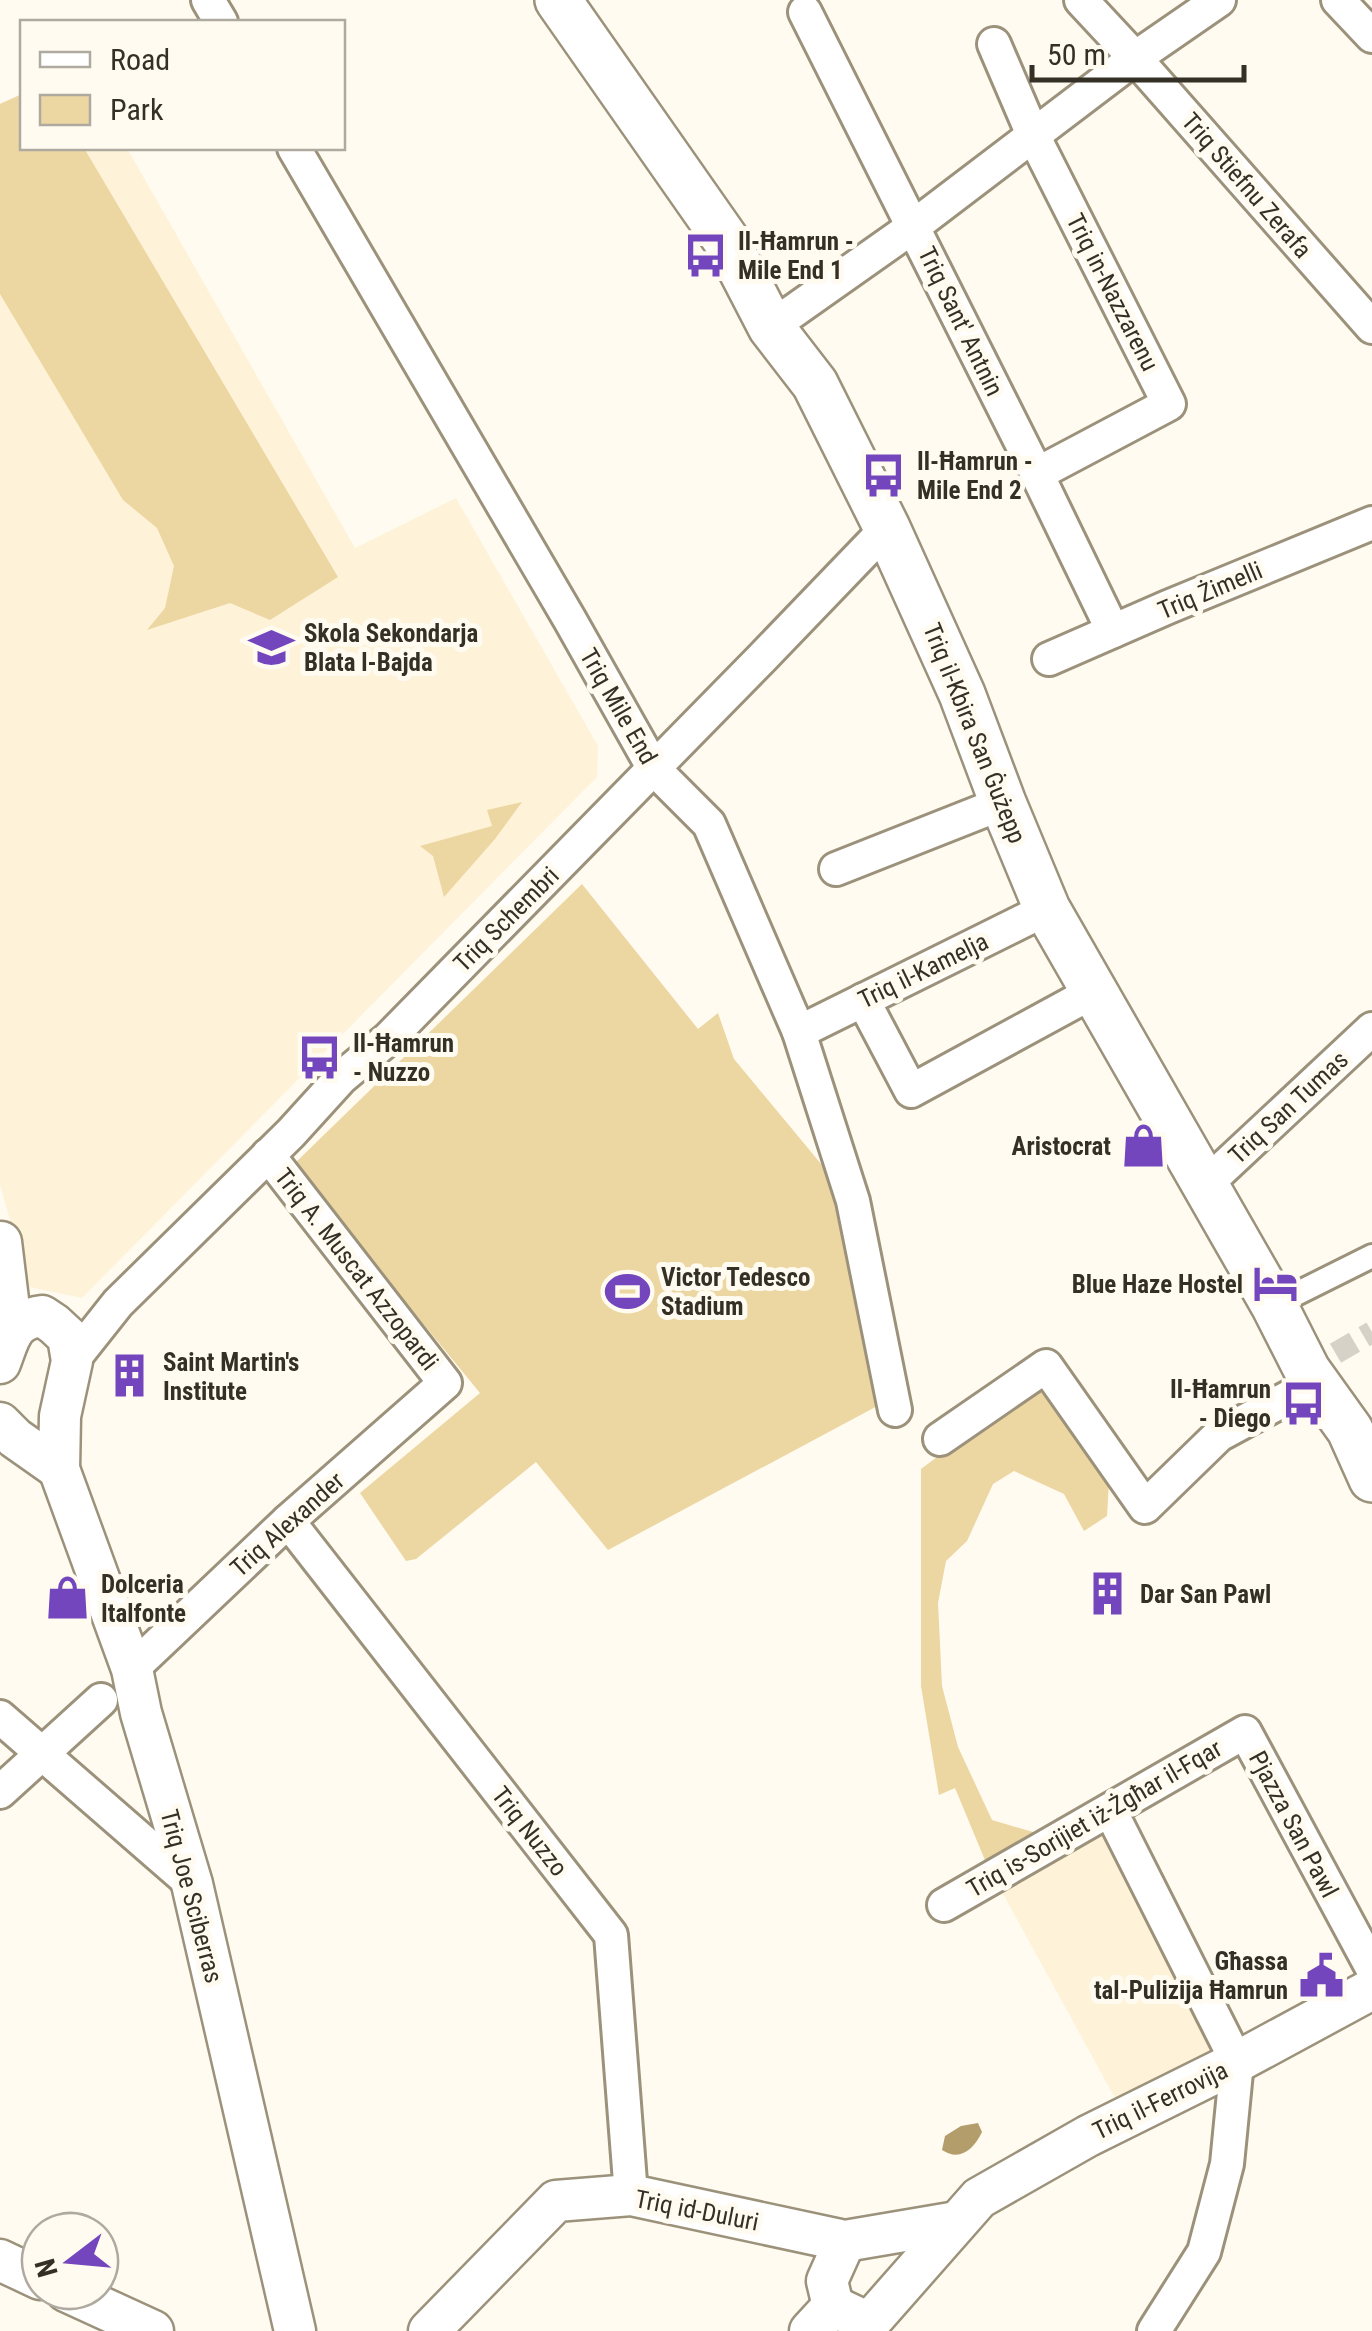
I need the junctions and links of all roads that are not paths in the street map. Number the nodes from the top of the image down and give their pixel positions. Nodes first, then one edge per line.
1 (558, 0) edge
2 (1081, 0) edge
3 (1219, 0) edge
4 (1338, 0) edge
5 (805, 12) dead end
6 (1372, 36) edge
7 (994, 44) dead end
8 (1135, 58) junction
9 (1034, 135) junction
10 (295, 150) edge
11 (914, 226) junction
12 (771, 327) junction
13 (1372, 328) edge
14 (1037, 474) junction
15 (1372, 523) edge
16 (886, 528) junction
17 (1113, 631) junction
18 (1049, 658) dead end
19 (654, 769) junction
20 (1003, 803) junction
21 (836, 869) dead end
22 (1047, 908) junction
23 (1093, 992) junction
24 (863, 1000) junction
25 (1372, 1029) edge
26 (798, 1032) junction
27 (268, 1155) junction
28 (1204, 1186) junction
29 (0, 1241) edge
30 (1372, 1256) edge
31 (118, 1303) junction
32 (1274, 1305) junction
33 (27, 1334) edge
34 (72, 1361) junction
35 (1317, 1382) junction
36 (445, 1383) joint
37 (895, 1410) dead end
38 (60, 1416) junction
39 (5, 1436) edge
40 (940, 1439) dead end
41 (60, 1469) junction
42 (1372, 1479) edge
43 (288, 1521) junction
44 (132, 1669) junction
45 (101, 1700) dead end
46 (0, 1717) edge
47 (1244, 1732) joint
48 (42, 1753) junction
49 (0, 1792) edge
50 (1110, 1810) junction
51 (192, 1884) junction
52 (944, 1905) dead end
53 (1372, 1968) edge
54 (1372, 1989) edge
55 (1237, 2062) junction
56 (631, 2195) junction
57 (957, 2222) junction
58 (845, 2241) junction
59 (110, 2311) edge
60 (845, 2323) edge
61 (153, 2331) edge
62 (295, 2331) edge
63 (428, 2331) edge
64 (1154, 2331) edge

1 - 12 main road, Triq il-Kbira San Ġużepp
2 - 8 street, Triq Stiefnu Zerafa
3 - 8 street
4 - 6 street
5 - 11 street, Triq Sant' Antnin
7 - 9 street, Triq in-Nazzarenu
8 - 9 street
8 - 13 street, Triq Stiefnu Zerafa
9 - 11 street
9 - 14 street, Triq in-Nazzarenu
10 - 19 street, Triq Mile End
11 - 12 street
11 - 14 street, Triq Sant' Antnin
12 - 16 main road, Triq il-Kbira San Ġużepp
14 - 17 street, Triq Sant' Antnin
15 - 17 street, Triq Żimelli
16 - 19 street, Triq Schembri
16 - 20 main road, Triq il-Kbira San Ġużepp
17 - 18 street, Triq Żimelli
19 - 26 street, Triq Mile End
19 - 27 street, Triq Schembri
20 - 21 street
20 - 22 main road, Triq il-Kbira San Ġużepp
22 - 23 main road, Triq il-Kbira San Ġużepp
22 - 24 street, Triq il-Kamelja
23 - 24 street
23 - 28 main road, Triq il-Kbira San Ġużepp
24 - 26 street, Triq il-Kamelja
25 - 28 street, Triq San Tumas
26 - 37 street, Triq Mile End
27 - 31 street, Triq Schembri
27 - 36 street, Triq A. Muscat Azzopardi
28 - 32 main road, Triq il-Kbira San Ġużepp
29 - 33 street
30 - 32 street
31 - 33 street, Triq Schembri
31 - 34 street, Triq Schembri
32 - 35 main road, Triq il-Kbira San Ġużepp
33 - 34 street
34 - 38 street, Triq Joe Sciberras
35 - 40 street
35 - 42 main road, Triq il-Kbira San Ġużepp
36 - 43 street, Triq Alexander
38 - 39 street
38 - 41 street, Triq Joe Sciberras
39 - 41 street
41 - 44 street, Triq Joe Sciberras
43 - 44 street, Triq Alexander
43 - 56 street, Triq Nuzzo
44 - 51 street, Triq Joe Sciberras
45 - 48 street
46 - 48 street
47 - 50 street, Triq is-Sorijiet iż-Żgħar il-Fqar
47 - 53 street, Pjazza San Pawl
48 - 49 street
48 - 51 street
50 - 52 street, Triq is-Sorijiet iż-Żgħar il-Fqar
50 - 55 street
51 - 62 street, Triq Joe Sciberras
54 - 55 street, Triq il-Ferrovija
55 - 57 street, Triq il-Ferrovija
55 - 64 street
56 - 58 street, Triq id-Duluri
56 - 63 street, Triq id-Duluri
57 - 58 street, Triq id-Duluri
57 - 60 street, Triq il-Ferrovija
58 - 60 street
59 - 61 street

